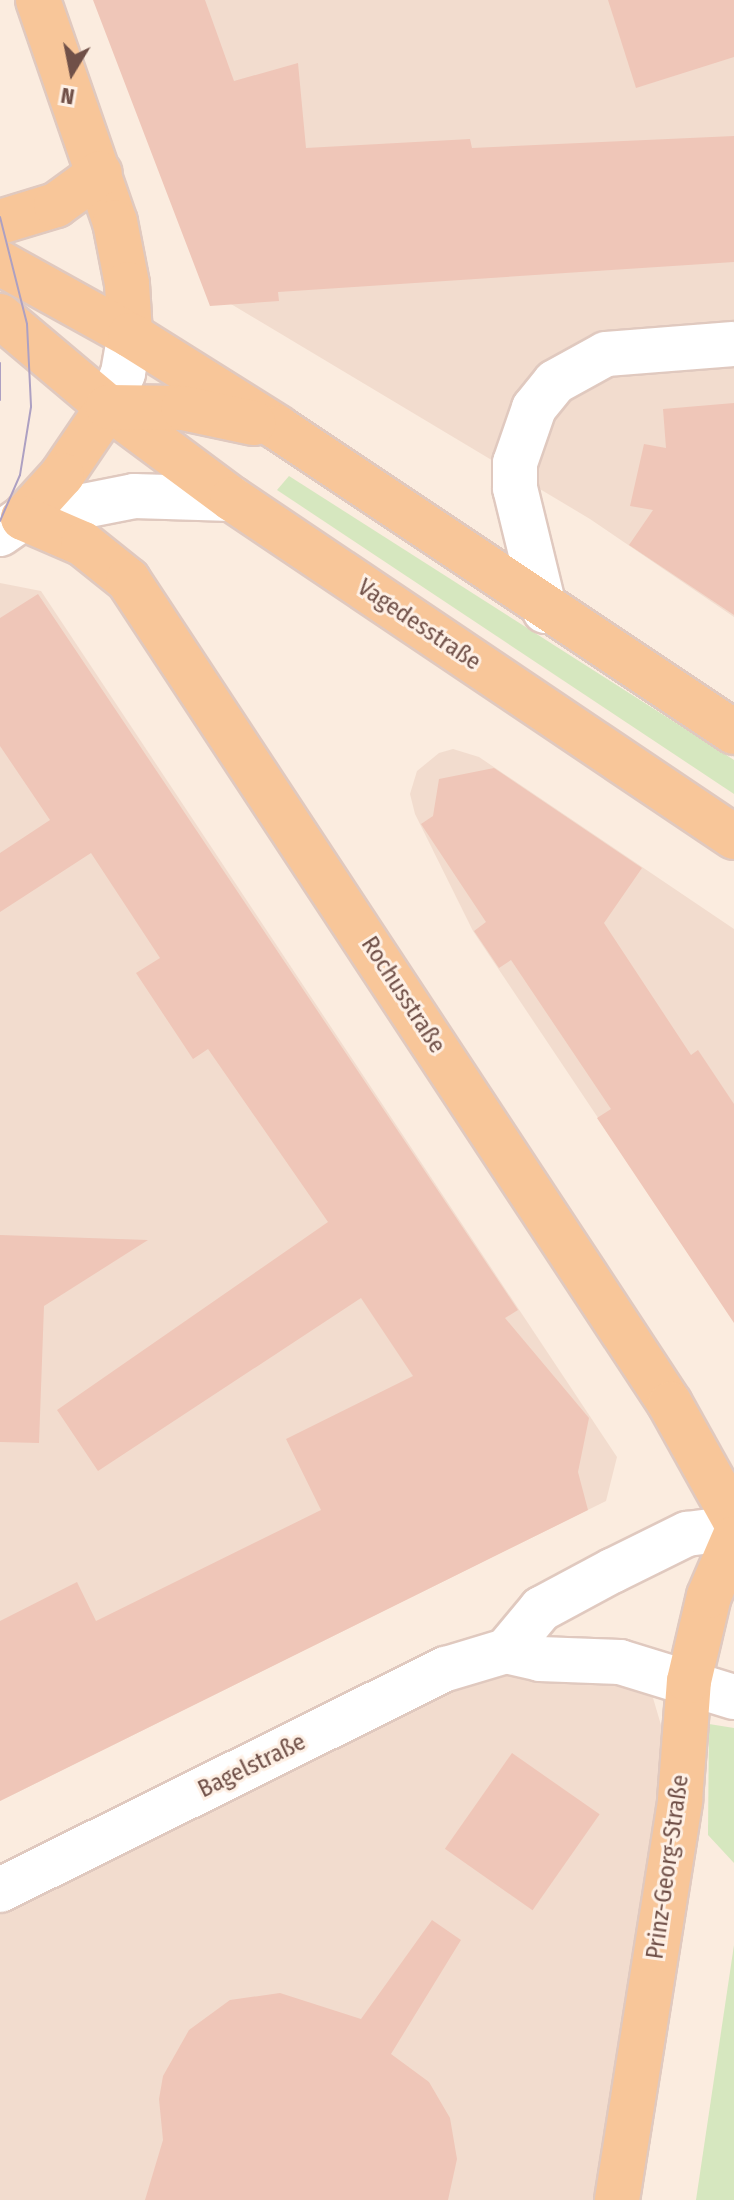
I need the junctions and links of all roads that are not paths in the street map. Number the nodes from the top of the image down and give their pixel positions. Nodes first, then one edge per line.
1 (38, 0) edge
2 (100, 173) junction
3 (0, 222) edge
4 (0, 263) edge
5 (0, 316) edge
6 (130, 335) junction
7 (734, 344) edge
8 (108, 407) junction
9 (278, 428) junction
10 (232, 499) junction
11 (12, 526) edge
12 (545, 611) junction
13 (734, 732) edge
14 (734, 837) edge
15 (734, 1519) edge
16 (734, 1528) edge
17 (734, 1538) edge
18 (506, 1651) junction
19 (689, 1681) junction
20 (734, 1697) edge
21 (0, 1890) edge
22 (617, 2200) edge

1 - 2 main road
2 - 3 main road
2 - 6 main road
4 - 6 main road
5 - 8 main road, Vagedesstraße
6 - 8 street
6 - 9 main road
7 - 12 street
8 - 9 main road
8 - 10 main road, Vagedesstraße
8 - 11 main road
9 - 12 main road
10 - 11 street
10 - 14 main road, Vagedesstraße
11 - 15 main road, Rochusstraße
12 - 13 main road
16 - 18 street
17 - 19 main road, Prinz-Georg-Straße
18 - 19 street, Bagelstraße
18 - 21 street, Bagelstraße
19 - 20 street
19 - 22 main road, Prinz-Georg-Straße

